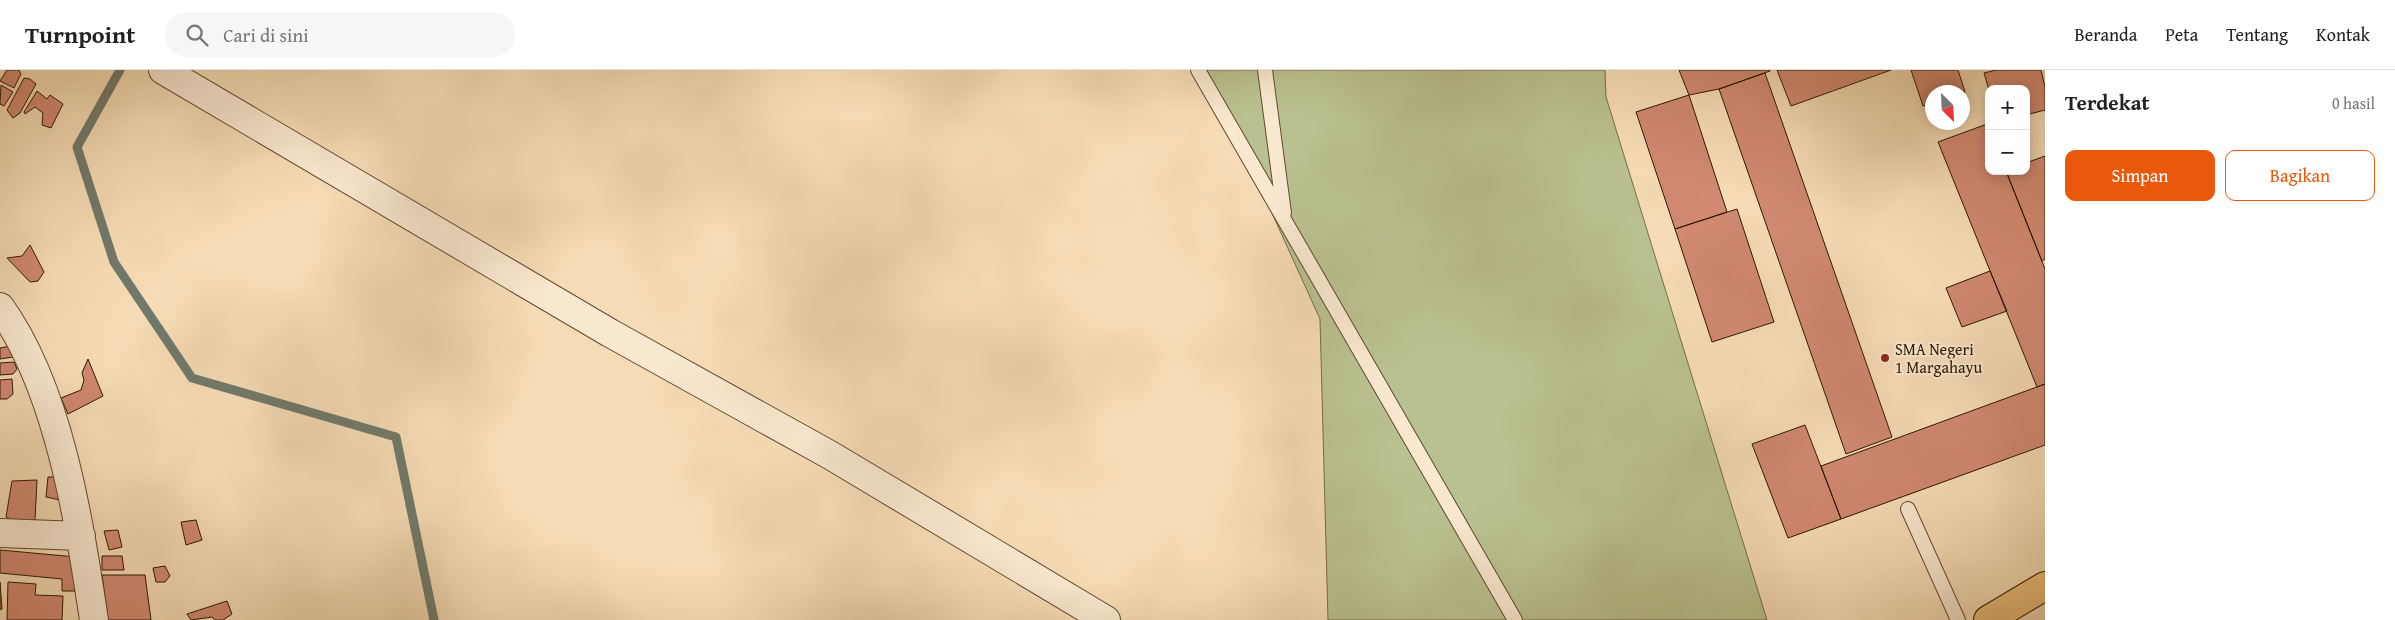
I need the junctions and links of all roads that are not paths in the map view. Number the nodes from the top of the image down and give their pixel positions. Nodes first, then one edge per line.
1 (163, 70) edge
2 (1198, 70) edge
3 (1265, 70) edge
4 (1286, 221) junction
5 (0, 307) edge
6 (1908, 509) dead end
7 (0, 533) edge
8 (81, 536) junction
9 (2045, 586) edge
10 (94, 620) edge
11 (1106, 620) edge
12 (1515, 620) edge
13 (1958, 620) edge
14 (1988, 620) edge

1 - 11 street
2 - 4 lane
3 - 4 lane
4 - 12 lane
5 - 8 street
6 - 13 lane
7 - 8 street
8 - 10 street
9 - 14 main road

